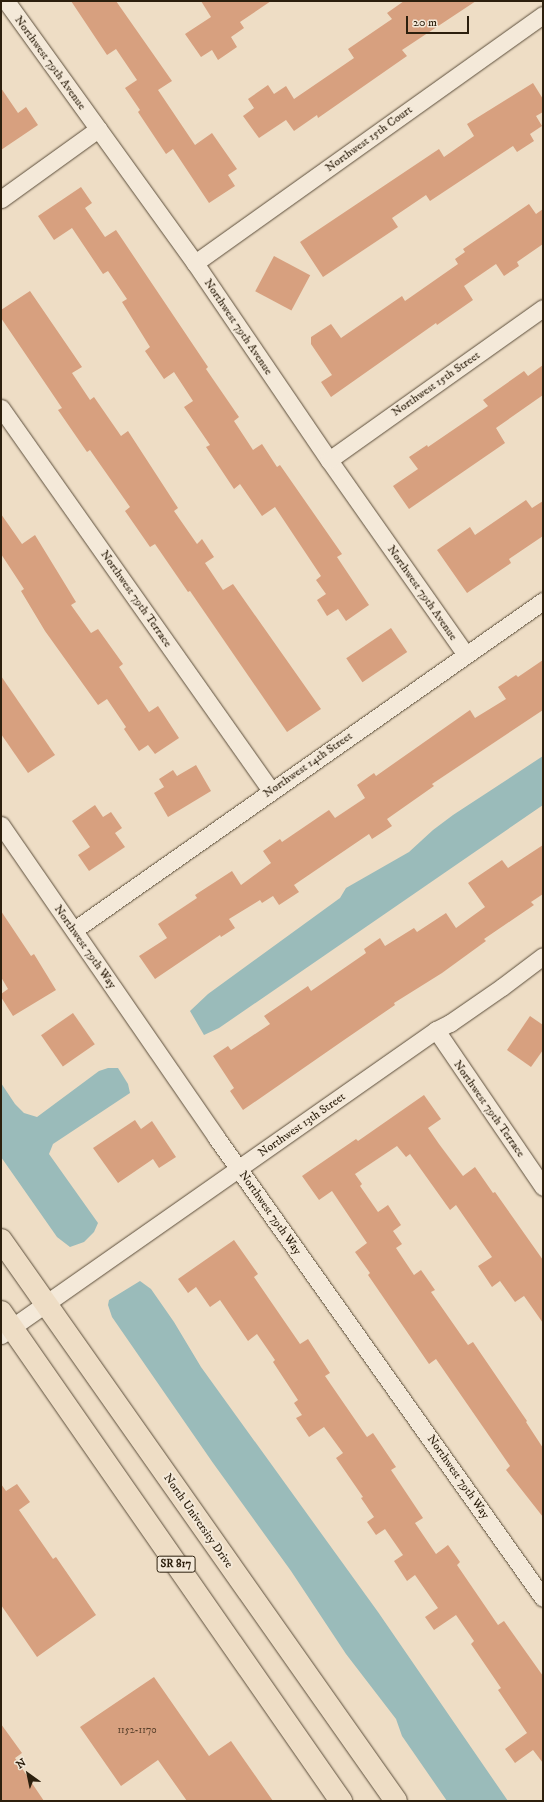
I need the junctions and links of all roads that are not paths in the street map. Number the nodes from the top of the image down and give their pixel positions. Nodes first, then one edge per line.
1 (6, 1) edge
2 (543, 15) edge
3 (98, 129) junction
4 (1, 199) edge
5 (195, 263) junction
6 (543, 308) edge
7 (1, 408) edge
8 (329, 460) junction
9 (543, 601) edge
10 (466, 655) junction
11 (271, 791) junction
12 (1, 825) edge
13 (74, 930) junction
14 (543, 956) edge
15 (436, 1030) junction
16 (239, 1169) junction
17 (543, 1187) edge
18 (1, 1240) edge
19 (46, 1305) junction
20 (5, 1325) edge
21 (543, 1598) edge
22 (341, 1801) edge
23 (396, 1801) edge

1 - 3 street, Northwest 79th Avenue
2 - 5 street, Northwest 15th Court
3 - 4 street
3 - 5 street, Northwest 79th Avenue
5 - 8 street, Northwest 79th Avenue
6 - 8 street, Northwest 15th Street
7 - 11 street, Northwest 79th Terrace
8 - 10 street, Northwest 79th Avenue
9 - 10 street, Northwest 14th Street
10 - 11 street, Northwest 14th Street
11 - 13 street, Northwest 14th Street
12 - 13 street, Northwest 79th Way
13 - 16 street, Northwest 79th Way
14 - 15 street, Northwest 13th Street
15 - 16 street, Northwest 13th Street
15 - 17 street, Northwest 79th Terrace
16 - 19 street, Northwest 13th Street
16 - 21 street, Northwest 79th Way
18 - 19 main road, North University Drive
19 - 20 street, Northwest 13th Street
19 - 23 main road, North University Drive
20 - 22 main road, SR 817

